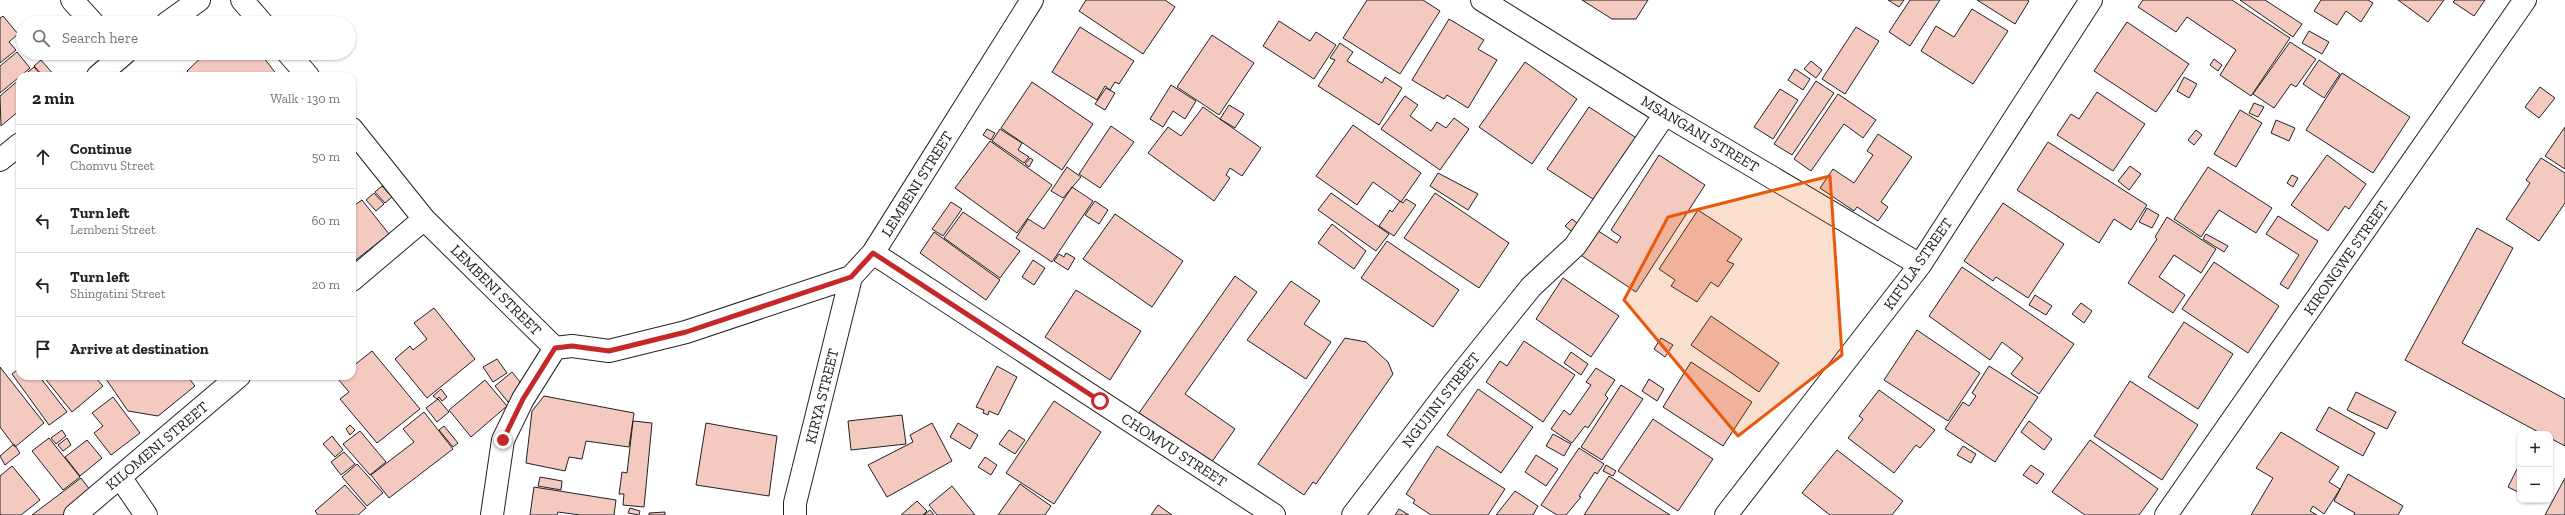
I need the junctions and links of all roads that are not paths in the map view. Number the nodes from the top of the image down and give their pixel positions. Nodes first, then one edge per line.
1 (72, 0) edge
2 (199, 0) edge
3 (242, 0) edge
4 (1032, 0) edge
5 (1482, 0) edge
6 (2091, 0) edge
7 (2525, 0) edge
8 (87, 16) edge
9 (177, 16) edge
10 (256, 16) edge
11 (115, 60) edge
12 (294, 60) edge
13 (102, 72) edge
14 (305, 72) edge
15 (1665, 114) junction
16 (356, 134) edge
17 (16, 147) edge
18 (0, 160) edge
19 (424, 219) junction
20 (873, 253) junction
21 (1920, 265) junction
22 (356, 277) edge
23 (851, 277) junction
24 (555, 348) junction
25 (234, 380) edge
26 (120, 477) junction
27 (75, 515) edge
28 (146, 515) edge
29 (492, 515) edge
30 (795, 515) edge
31 (1274, 515) edge
32 (1353, 515) edge
33 (1726, 515) edge
34 (2166, 515) edge

1 - 8 street
2 - 9 street
3 - 10 street
4 - 20 street, LEMBENI STREET
5 - 15 street, MSANGANI STREET
6 - 21 street, KIFULA STREET
7 - 34 street, KIRONGWE STREET
11 - 13 street
12 - 14 street
15 - 21 street, MSANGANI STREET
15 - 32 street, NGUJINI STREET
16 - 19 street, LEMBENI STREET
17 - 18 street
19 - 22 street
19 - 24 street, LEMBENI STREET
20 - 23 street, LEMBENI STREET
20 - 31 street, CHOMVU STREET
21 - 33 street, KIFULA STREET
23 - 24 street, LEMBENI STREET
23 - 30 street, KIRYA STREET
24 - 29 street
25 - 26 street, KILOMENI STREET
26 - 27 street, KILOMENI STREET
26 - 28 street

